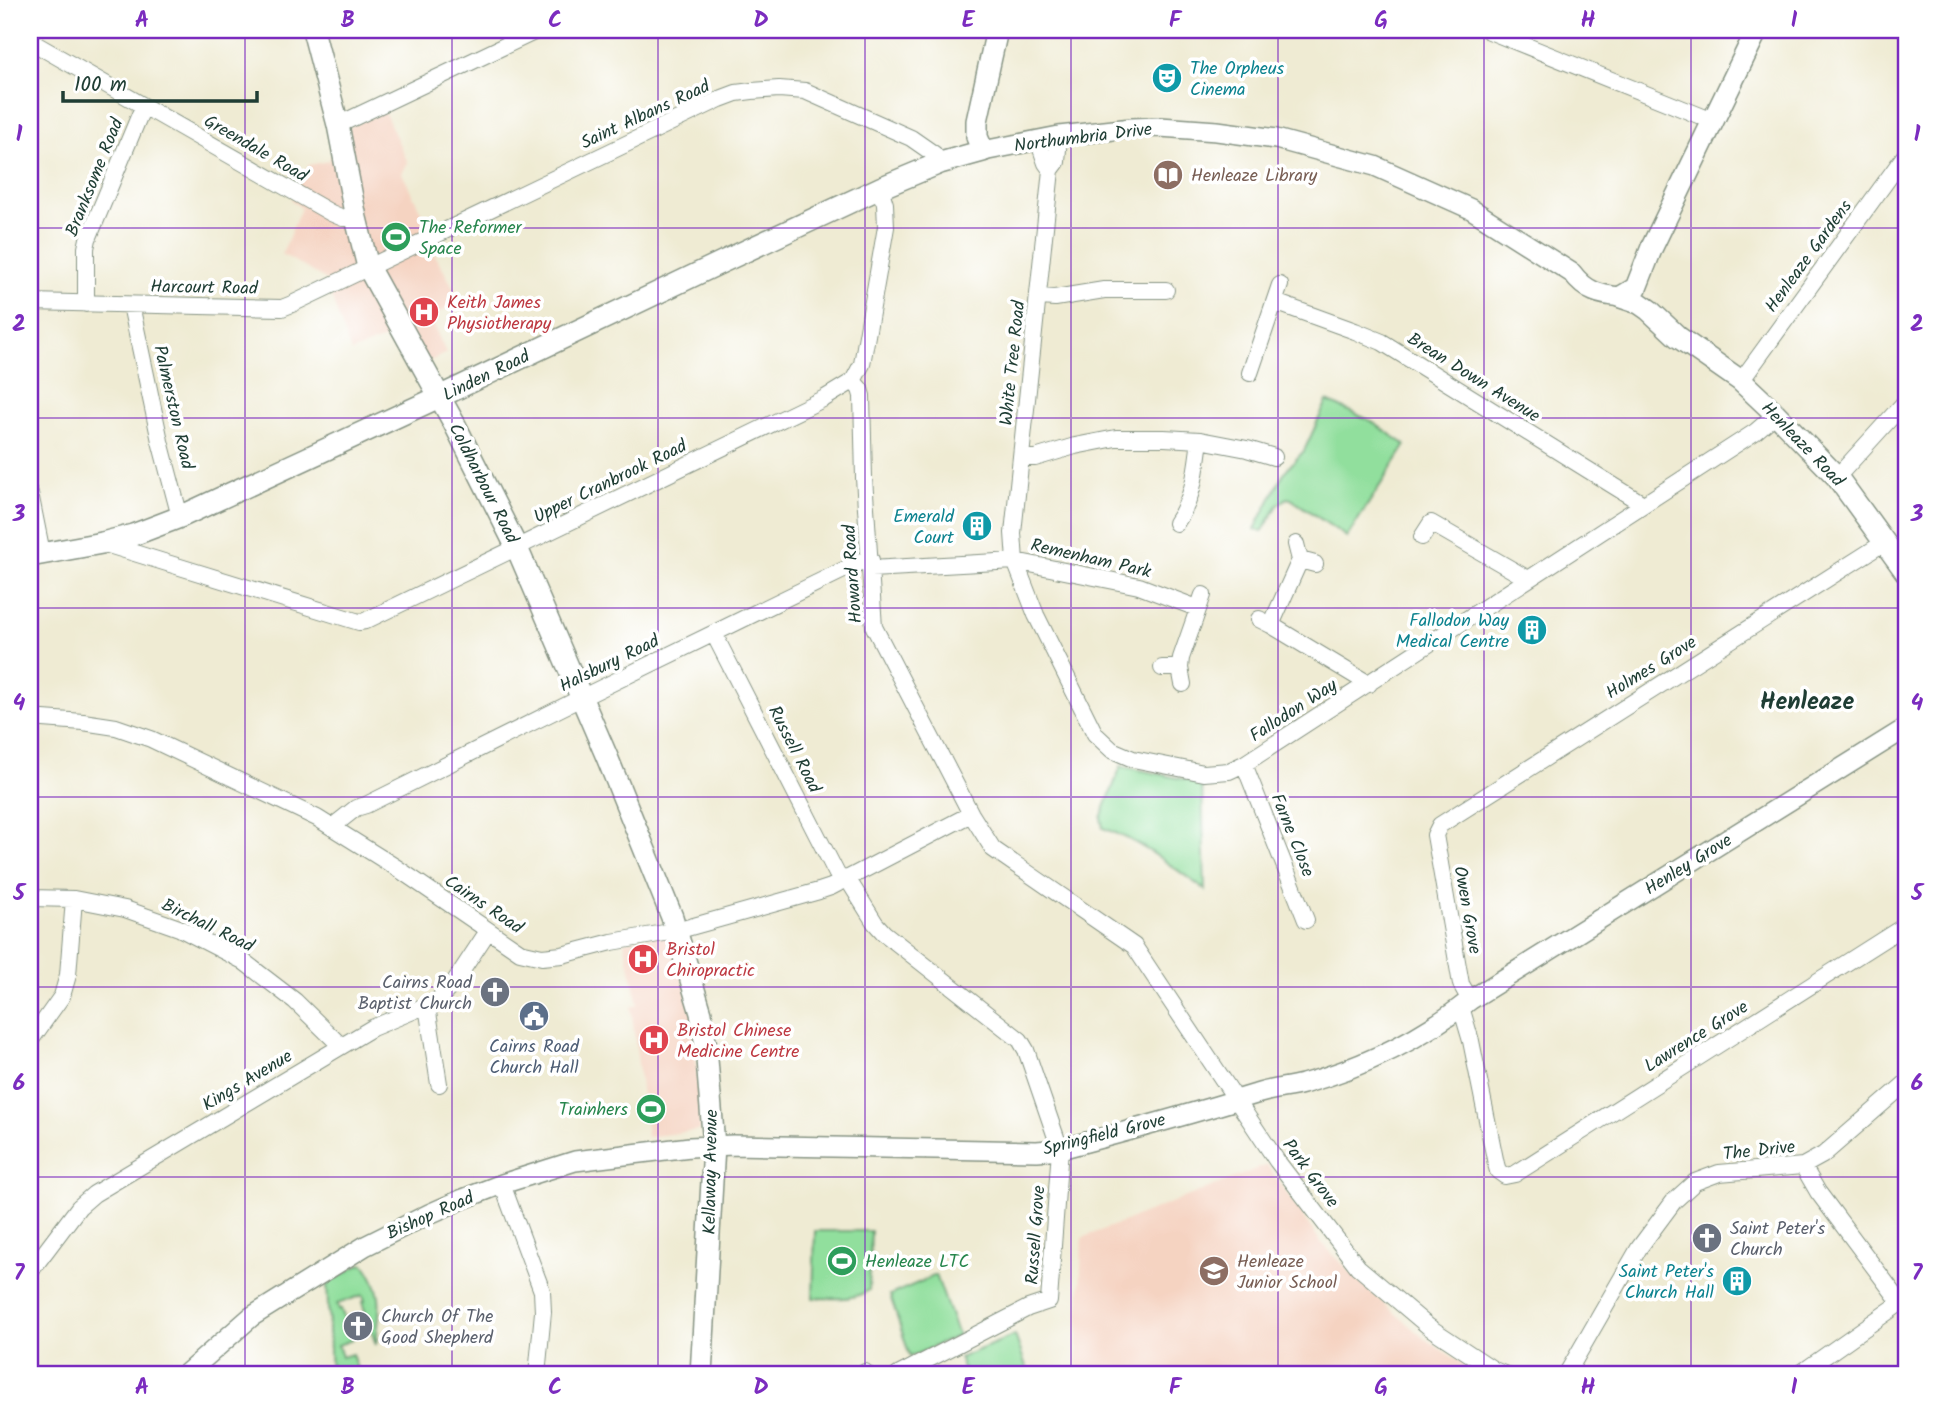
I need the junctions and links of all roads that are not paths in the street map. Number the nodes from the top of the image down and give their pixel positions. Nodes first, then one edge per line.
1 (313, 30) edge
2 (538, 30) edge
3 (997, 30) edge
4 (1487, 30) edge
5 (1757, 30) edge
6 (30, 41) edge
7 (143, 107) junction
8 (1713, 121) junction
9 (338, 125) junction
10 (1059, 136) junction
11 (1038, 140) junction
12 (983, 151) junction
13 (1906, 154) edge
14 (940, 163) junction
15 (1051, 170) junction
16 (880, 188) junction
17 (356, 218) junction
18 (368, 267) junction
19 (1280, 285) dead end
20 (1166, 290) dead end
21 (1039, 297) junction
22 (1621, 297) junction
23 (30, 302) edge
24 (1275, 302) junction
25 (86, 304) junction
26 (131, 305) junction
27 (1250, 373) dead end
28 (853, 380) junction
29 (1741, 381) junction
30 (439, 397) junction
31 (1906, 401) edge
32 (1776, 414) junction
33 (1200, 440) junction
34 (1274, 457) dead end
35 (1021, 458) junction
36 (1838, 477) junction
37 (30, 493) edge
38 (1643, 504) junction
39 (180, 517) junction
40 (1198, 520) dead end
41 (1422, 537) dead end
42 (102, 542) junction
43 (1885, 542) junction
44 (517, 548) junction
45 (36, 555) edge
46 (1304, 556) dead end
47 (1015, 561) junction
48 (871, 565) junction
49 (1906, 572) edge
50 (1528, 579) junction
51 (714, 634) junction
52 (1162, 668) dead end
53 (1369, 684) junction
54 (581, 698) junction
55 (30, 718) edge
56 (1906, 728) edge
57 (1244, 764) junction
58 (366, 805) junction
59 (971, 814) junction
60 (1440, 825) joint
61 (332, 827) junction
62 (351, 839) junction
63 (844, 880) junction
64 (30, 898) edge
65 (74, 899) junction
66 (1306, 920) dead end
67 (1906, 925) edge
68 (488, 931) junction
69 (676, 931) junction
70 (1135, 946) joint
71 (1465, 1004) junction
72 (427, 1006) junction
73 (30, 1041) edge
74 (341, 1046) junction
75 (1906, 1083) edge
76 (439, 1084) dead end
77 (1237, 1100) junction
78 (714, 1146) junction
79 (1059, 1149) junction
80 (1803, 1166) junction
81 (1505, 1176) joint
82 (502, 1184) junction
83 (30, 1272) edge
84 (1904, 1301) edge
85 (185, 1375) edge
86 (537, 1375) edge
87 (701, 1375) edge
88 (898, 1375) edge
89 (1506, 1375) edge
90 (1566, 1375) edge
91 (1798, 1375) edge

1 - 9 main road, Coldharbour Road
2 - 9 street
3 - 12 main road
4 - 8 street
5 - 8 main road
6 - 7 street, Greendale Road
7 - 17 street, Greendale Road
7 - 25 street, Branksome Road
8 - 22 main road
9 - 17 main road, Coldharbour Road
10 - 11 street, Northumbria Drive
10 - 15 street, White Tree Road
10 - 22 street, Northumbria Drive
11 - 12 street, Northumbria Drive
11 - 15 street, White Tree Road
12 - 14 main road, Linden Road
13 - 29 street, Henleaze Gardens
14 - 16 main road, Linden Road
14 - 18 street, Saint Albans Road
15 - 21 street, White Tree Road
16 - 28 street
16 - 30 main road, Linden Road
17 - 18 main road, Coldharbour Road
18 - 26 street, Harcourt Road
18 - 30 main road, Coldharbour Road
19 - 24 street
20 - 21 street
21 - 35 street, White Tree Road
22 - 29 main road, Henleaze Road
23 - 25 street, Harcourt Road
24 - 27 street
24 - 38 street, Brean Down Avenue
25 - 26 street, Harcourt Road
26 - 39 street, Palmerston Road
28 - 44 street, Upper Cranbrook Road
28 - 48 street, Howard Road
29 - 32 main road, Henleaze Road
30 - 39 main road, Linden Road
30 - 44 main road, Coldharbour Road
31 - 36 street
32 - 36 main road, Henleaze Road
32 - 38 street, Fallodon Way
33 - 34 street
33 - 35 street
33 - 40 street
35 - 47 street, White Tree Road
36 - 43 main road, Henleaze Road
37 - 45 street
38 - 50 street, Fallodon Way
39 - 42 main road, Linden Road
41 - 50 street
42 - 44 street, Upper Cranbrook Road
42 - 45 main road, Linden Road
43 - 49 main road, Henleaze Road
43 - 60 street, Holmes Grove
44 - 54 main road, Coldharbour Road
46 - 53 street
47 - 48 street
47 - 52 street, Remenham Park
47 - 57 street, Fallodon Way
48 - 51 street, Halsbury Road
48 - 59 street, Howard Road
50 - 53 street, Fallodon Way
51 - 54 street, Halsbury Road
51 - 63 street, Russell Road
53 - 57 street, Fallodon Way
54 - 58 street, Halsbury Road
54 - 69 main road, Coldharbour Road
55 - 61 street, Cairns Road
56 - 71 street, Henley Grove
57 - 66 street, Farne Close
58 - 61 street, Halsbury Road
58 - 62 street
59 - 63 street, Cairns Road
59 - 70 street, Howard Road
60 - 71 street, Owen Grove
61 - 62 street, Cairns Road
62 - 68 street, Cairns Road
63 - 69 street, Cairns Road
63 - 79 street, Russell Grove
64 - 65 street, Birchall Road
65 - 73 street
65 - 74 street, Birchall Road
67 - 81 street, Lawrence Grove
68 - 69 street, Cairns Road
68 - 72 street, Kings Avenue
69 - 78 main road, Kellaway Avenue
70 - 77 street, Park Grove
71 - 77 street, Springfield Grove
71 - 81 street, Owen Grove
72 - 74 street, Kings Avenue
72 - 76 street
74 - 83 street, Kings Avenue
75 - 80 street, The Drive
77 - 79 street, Springfield Grove
77 - 89 street, Park Grove
78 - 79 street, Springfield Grove
78 - 82 street, Bishop Road
78 - 87 main road, Kellaway Avenue
79 - 88 street, Russell Grove
80 - 84 street
80 - 90 street, The Drive
82 - 85 street, Bishop Road
82 - 86 street
84 - 91 street

